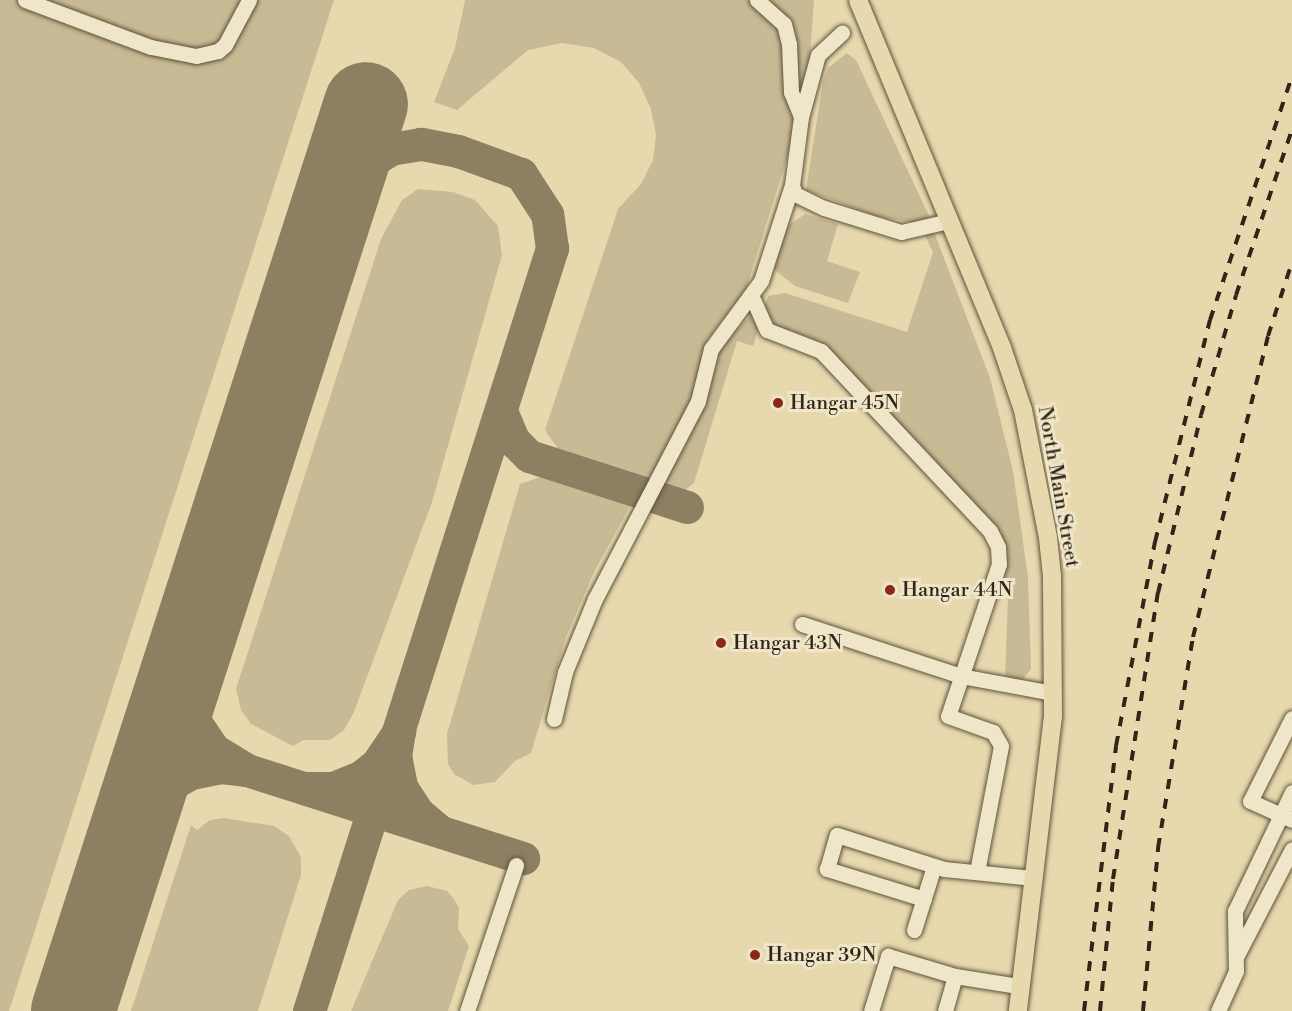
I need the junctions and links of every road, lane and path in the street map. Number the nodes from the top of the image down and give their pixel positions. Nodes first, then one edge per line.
1 (25, 0) edge
2 (249, 0) edge
3 (757, 0) edge
4 (858, 0) edge
5 (842, 33) dead end
6 (801, 117) junction
7 (796, 192) junction
8 (949, 221) junction
9 (752, 297) junction
10 (802, 624) dead end
11 (961, 676) junction
12 (1053, 693) junction
13 (1292, 718) edge
14 (554, 719) dead end
15 (1292, 792) edge
16 (1287, 818) edge
17 (1292, 849) edge
18 (516, 865) dead end
19 (934, 866) junction
20 (1257, 866) junction
21 (977, 872) junction
22 (1278, 876) junction
23 (1032, 878) junction
24 (924, 899) junction
25 (914, 930) dead end
26 (1236, 957) junction
27 (955, 976) junction
28 (1018, 986) junction
29 (467, 1011) edge
30 (871, 1011) edge
31 (945, 1011) edge
32 (1018, 1011) edge
33 (1218, 1011) edge

1 - 2 lane
3 - 6 lane
4 - 8 main road, North Main Street
5 - 6 lane
6 - 7 lane
7 - 8 lane
7 - 9 lane
8 - 12 main road, North Main Street
9 - 11 lane
9 - 14 lane
10 - 11 lane
11 - 12 lane
11 - 21 lane
12 - 23 main road, North Main Street
13 - 16 lane
15 - 16 lane
16 - 20 lane
17 - 22 lane
18 - 29 lane
19 - 21 lane
19 - 24 lane
19 - 24 lane
20 - 22 lane
20 - 26 lane
21 - 23 lane
22 - 26 lane
23 - 28 main road, North Main Street
24 - 25 lane
26 - 33 lane
27 - 28 lane
27 - 30 lane
27 - 31 lane
28 - 32 main road, North Main Street

